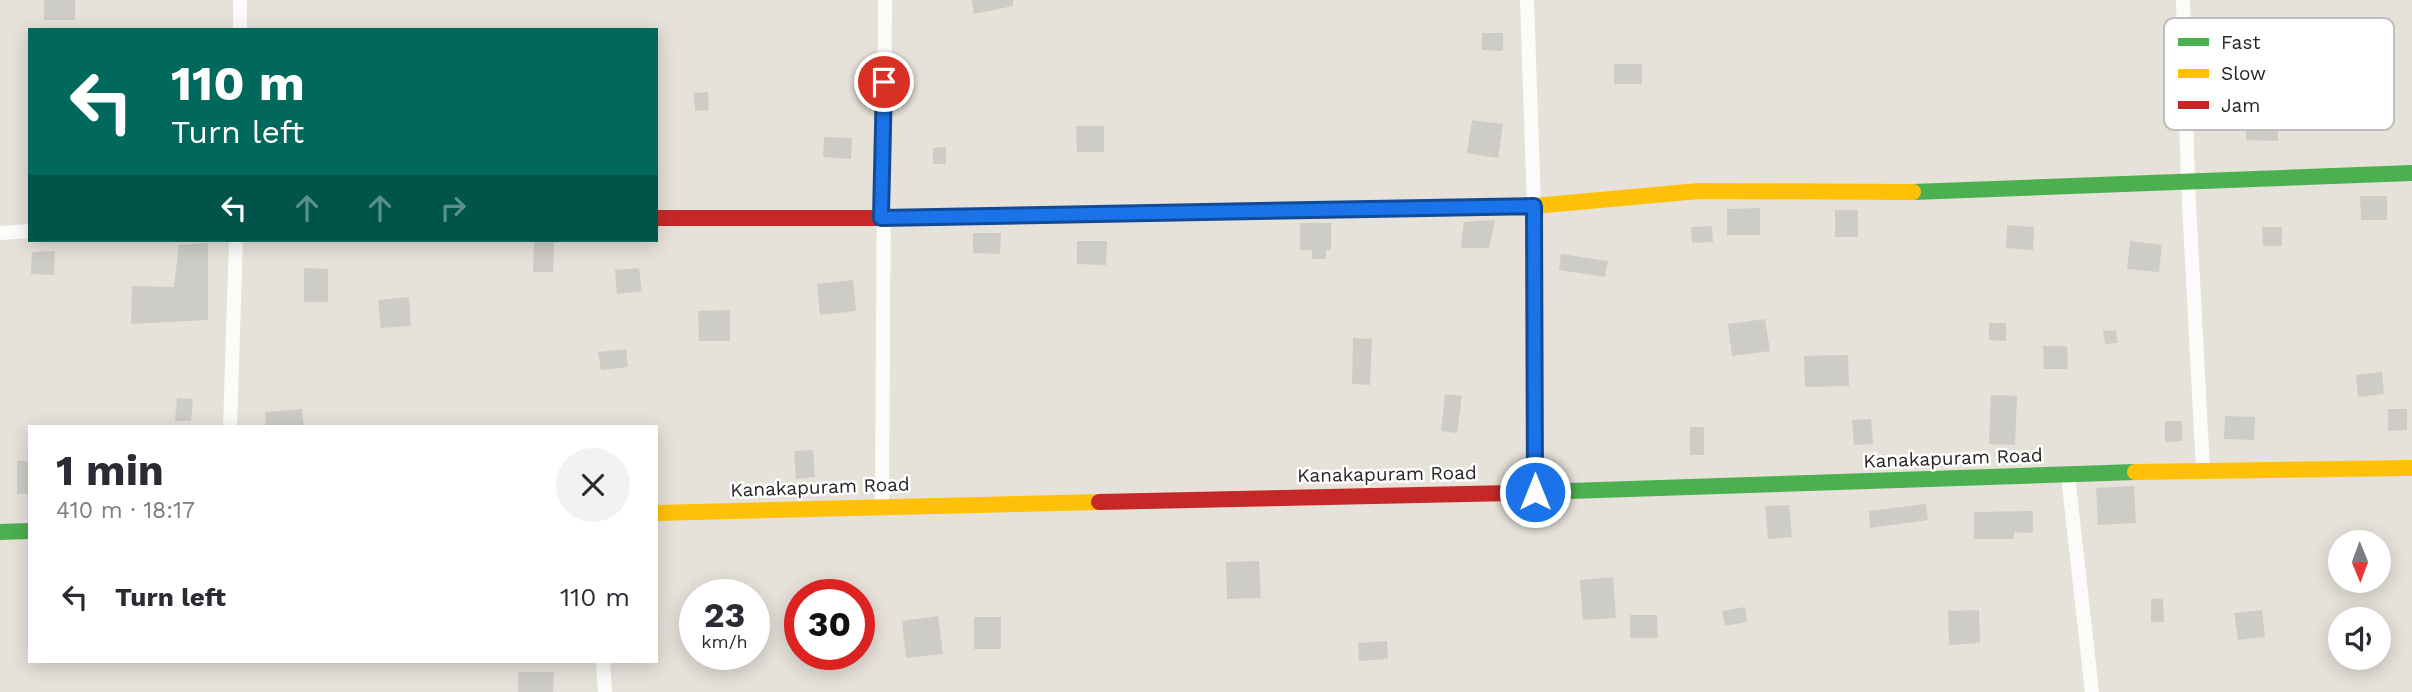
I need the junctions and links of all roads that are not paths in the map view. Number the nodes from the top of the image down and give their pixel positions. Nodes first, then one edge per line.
1 (240, 0) edge
2 (885, 0) edge
3 (1527, 0) edge
4 (2183, 0) edge
5 (2183, 18) edge
6 (240, 28) edge
7 (2187, 130) edge
8 (2412, 173) edge
9 (2188, 184) junction
10 (1534, 206) junction
11 (658, 218) edge
12 (881, 218) junction
13 (28, 231) edge
14 (0, 233) edge
15 (236, 242) edge
16 (230, 425) edge
17 (2412, 468) edge
18 (2203, 470) junction
19 (2068, 476) junction
20 (1535, 492) junction
21 (882, 505) junction
22 (658, 513) edge
23 (28, 531) edge
24 (0, 532) edge
25 (603, 663) edge
26 (605, 692) edge
27 (2092, 692) edge

1 - 6 street
2 - 12 street
3 - 10 street
4 - 5 street
7 - 9 street
8 - 9 street
9 - 10 street
9 - 18 street
10 - 12 street
10 - 20 street
11 - 12 street
12 - 21 street
13 - 14 street
15 - 16 street
17 - 18 street, Kanakapuram Road
18 - 19 street, Kanakapuram Road
19 - 20 street, Kanakapuram Road
19 - 27 street
20 - 21 street, Kanakapuram Road
21 - 22 street, Kanakapuram Road
23 - 24 street
25 - 26 street

